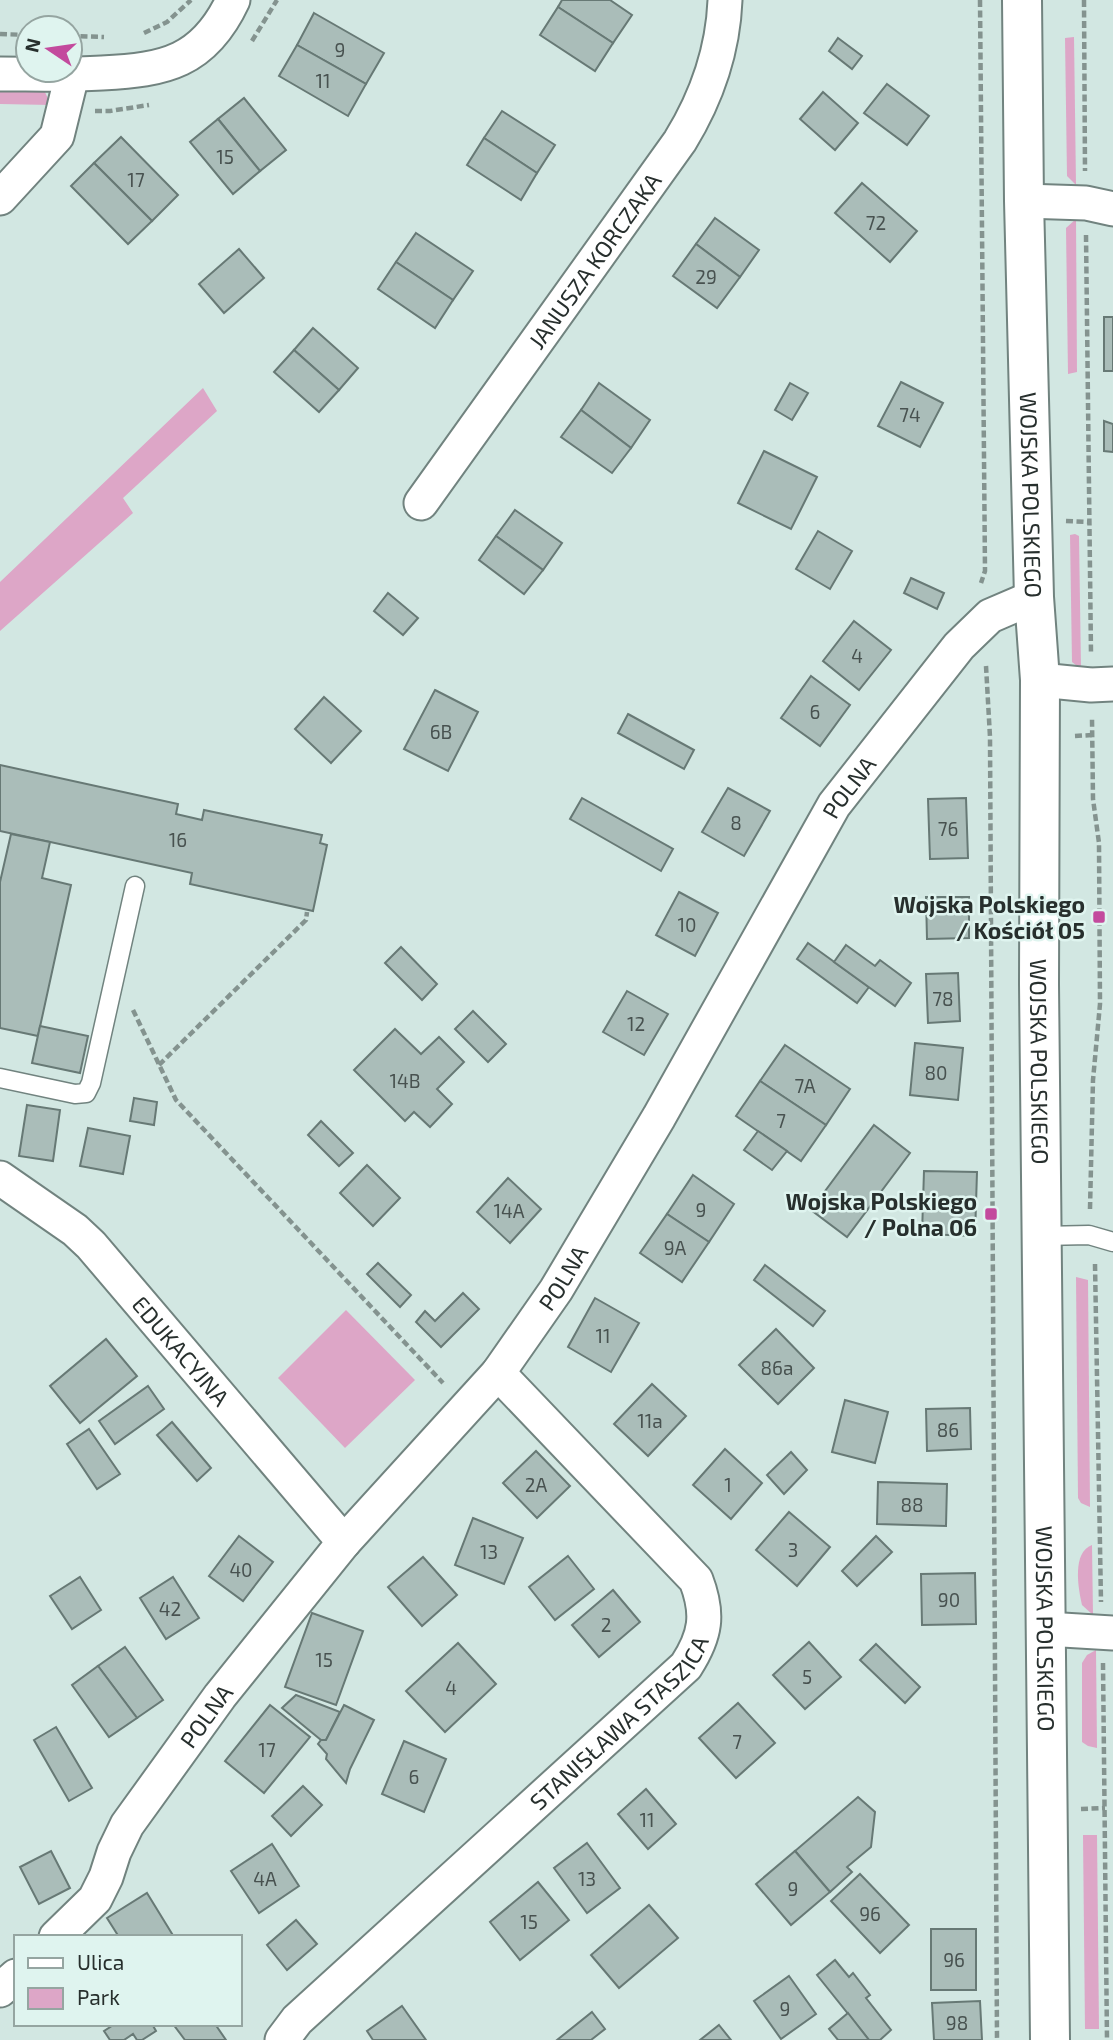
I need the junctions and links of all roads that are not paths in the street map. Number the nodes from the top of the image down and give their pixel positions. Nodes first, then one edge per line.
1 (233, 0) edge
2 (725, 0) edge
3 (1022, 0) edge
4 (84, 74) edge
5 (70, 84) edge
6 (0, 198) edge
7 (1024, 201) junction
8 (1099, 206) edge
9 (421, 503) dead end
10 (1034, 597) junction
11 (1040, 680) junction
12 (1102, 685) edge
13 (135, 886) dead end
14 (0, 1078) edge
15 (0, 1178) edge
16 (1042, 1236) junction
17 (1113, 1242) edge
18 (498, 1373) junction
19 (344, 1542) junction
20 (1046, 1629) junction
21 (1113, 1633) edge
22 (58, 1935) edge
23 (14, 1978) edge
24 (0, 1990) edge
25 (296, 2033) edge
26 (1050, 2040) edge

1 - 4 street
2 - 9 street, JANUSZA KORCZAKA
3 - 7 main road, WOJSKA POLSKIEGO
5 - 6 street
7 - 8 street
7 - 10 main road, WOJSKA POLSKIEGO
10 - 11 main road, WOJSKA POLSKIEGO
10 - 18 street, POLNA
11 - 12 street
11 - 16 main road, WOJSKA POLSKIEGO
13 - 14 lane
15 - 19 street, EDUKACYJNA
16 - 17 lane
16 - 20 main road, WOJSKA POLSKIEGO
18 - 19 street, POLNA
18 - 25 street, STANISŁAWA STASZICA
19 - 22 street, POLNA
20 - 21 street
20 - 26 main road, WOJSKA POLSKIEGO
23 - 24 street

